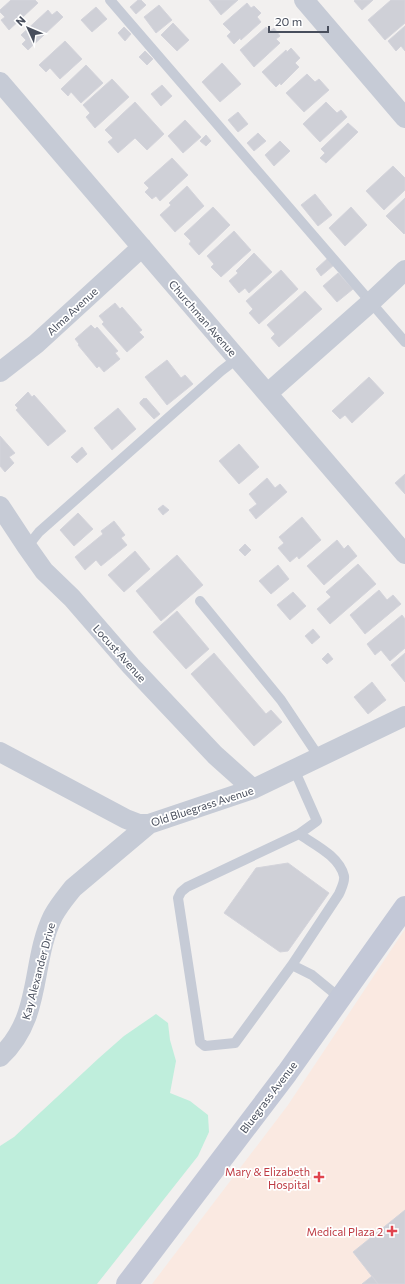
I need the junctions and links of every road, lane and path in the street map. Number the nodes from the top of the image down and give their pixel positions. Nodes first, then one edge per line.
1 (110, 0) edge
2 (304, 0) edge
3 (0, 82) edge
4 (405, 118) edge
5 (142, 247) junction
6 (405, 270) edge
7 (371, 302) junction
8 (405, 342) edge
9 (238, 358) junction
10 (0, 372) edge
11 (268, 393) junction
12 (0, 506) edge
13 (27, 547) junction
14 (405, 554) edge
15 (200, 601) dead end
16 (405, 716) edge
17 (0, 752) edge
18 (319, 758) junction
19 (294, 769) junction
20 (253, 790) junction
21 (149, 824) junction
22 (299, 834) junction
23 (405, 907) edge
24 (292, 965) junction
25 (340, 998) junction
26 (0, 1057) edge
27 (127, 1284) edge

1 - 7 lane
2 - 4 street
3 - 5 street, Churchman Avenue
5 - 9 street, Churchman Avenue
5 - 10 street, Alma Avenue
6 - 7 street
7 - 8 lane
7 - 11 street
9 - 11 street, Churchman Avenue
9 - 13 lane
11 - 14 street, Churchman Avenue
12 - 13 street, Locust Avenue
13 - 20 street, Locust Avenue
15 - 18 lane
16 - 18 street, Old Bluegrass Avenue
17 - 21 street, Old Bluegrass Avenue
18 - 19 street, Old Bluegrass Avenue
19 - 20 street, Old Bluegrass Avenue
19 - 22 lane
20 - 21 street, Old Bluegrass Avenue
21 - 26 street, Kay Alexander Drive
22 - 24 lane
22 - 24 lane
23 - 25 street, Bluegrass Avenue
24 - 25 lane
25 - 27 street, Bluegrass Avenue

